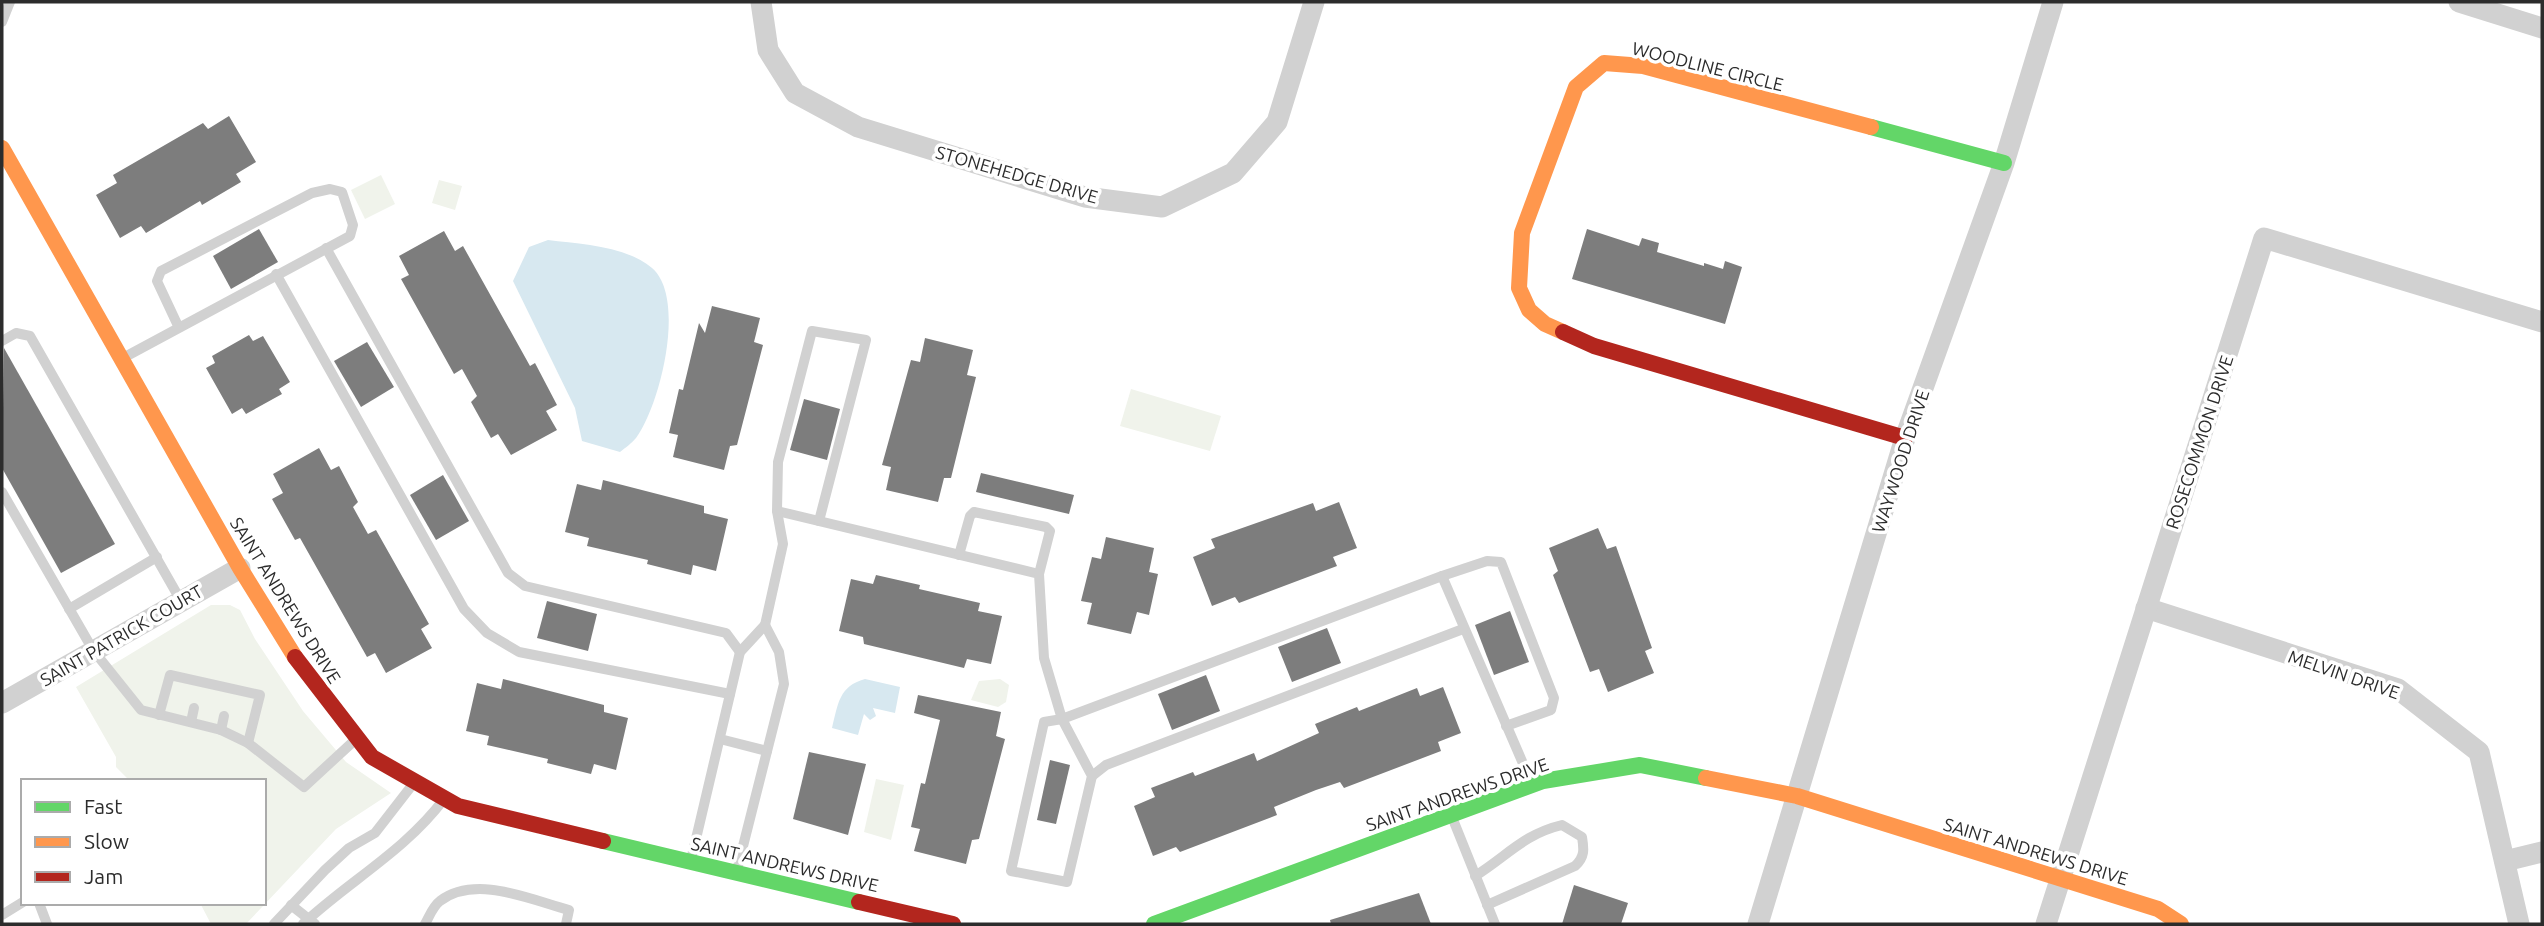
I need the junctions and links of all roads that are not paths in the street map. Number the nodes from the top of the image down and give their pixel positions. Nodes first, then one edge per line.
1 (10, 2) edge
2 (761, 2) edge
3 (1314, 2) edge
4 (2053, 2) edge
5 (2459, 2) edge
6 (2, 22) edge
7 (2542, 28) edge
8 (2, 148) edge
9 (2004, 163) junction
10 (326, 248) junction
11 (276, 274) junction
12 (2542, 322) edge
13 (178, 328) junction
14 (2, 341) edge
15 (123, 358) junction
16 (1905, 438) junction
17 (2, 492) edge
18 (777, 511) junction
19 (819, 521) junction
20 (959, 555) junction
21 (157, 557) junction
22 (240, 568) junction
23 (1039, 575) junction
24 (1442, 576) junction
25 (181, 601) junction
26 (2146, 608) junction
27 (69, 609) junction
28 (765, 625) junction
29 (1463, 629) junction
30 (93, 650) junction
31 (740, 652) junction
32 (730, 694) junction
33 (2, 703) edge
34 (194, 708) dead end
35 (159, 715) junction
36 (224, 716) dead end
37 (1062, 719) junction
38 (191, 722) junction
39 (1506, 726) junction
40 (221, 730) junction
41 (357, 738) junction
42 (720, 739) junction
43 (248, 743) junction
44 (767, 751) junction
45 (1092, 776) junction
46 (415, 782) junction
47 (1532, 785) junction
48 (1797, 796) junction
49 (444, 798) junction
50 (1451, 815) junction
51 (2542, 852) edge
52 (690, 861) junction
53 (2505, 861) junction
54 (736, 873) junction
55 (1475, 876) junction
56 (2061, 879) junction
57 (21, 903) edge
58 (40, 905) edge
59 (291, 905) junction
60 (1487, 905) junction
61 (2, 915) edge
62 (309, 922) edge
63 (47, 924) edge
64 (274, 924) edge
65 (425, 924) edge
66 (566, 924) edge
67 (953, 924) edge
68 (1154, 924) edge
69 (1494, 924) edge
70 (1758, 924) edge
71 (2046, 924) edge
72 (2181, 924) edge
73 (2519, 924) edge

1 - 6 lane
2 - 3 street, STONEHEDGE DRIVE
4 - 9 street, WAYWOOD DRIVE
5 - 7 street
8 - 15 street, SAINT ANDREWS DRIVE
9 - 16 street, WAYWOOD DRIVE
9 - 16 street, WOODLINE CIRCLE
10 - 11 lane
10 - 13 lane
10 - 31 lane
11 - 13 lane
11 - 32 lane
12 - 26 street, ROSECOMMON DRIVE
13 - 15 lane
14 - 21 lane
15 - 22 street, SAINT ANDREWS DRIVE
16 - 48 street, WAYWOOD DRIVE
17 - 27 lane
18 - 19 lane
18 - 19 lane
18 - 28 lane
19 - 20 lane
20 - 23 lane
20 - 23 lane
21 - 25 lane
21 - 27 lane
22 - 25 street, SAINT PATRICK COURT
22 - 41 street, SAINT ANDREWS DRIVE
23 - 37 lane
24 - 29 lane
24 - 37 lane
24 - 39 lane
25 - 30 street, SAINT PATRICK COURT
26 - 53 street, MELVIN DRIVE
26 - 56 street, ROSECOMMON DRIVE
27 - 30 lane
28 - 31 lane
28 - 44 lane
29 - 39 lane
29 - 45 lane
30 - 33 street, SAINT PATRICK COURT
30 - 35 lane
31 - 32 lane
32 - 42 lane
34 - 38 lane
35 - 38 lane
35 - 43 lane
36 - 40 lane
37 - 45 lane
37 - 45 lane
38 - 40 lane
39 - 47 lane
40 - 43 lane
41 - 43 lane
41 - 46 street, SAINT ANDREWS DRIVE
42 - 44 lane
42 - 52 lane
44 - 54 lane
46 - 49 street, SAINT ANDREWS DRIVE
46 - 59 lane
47 - 48 street, SAINT ANDREWS DRIVE
47 - 50 street, SAINT ANDREWS DRIVE
48 - 56 street, SAINT ANDREWS DRIVE
48 - 70 street, WAYWOOD DRIVE
49 - 52 street, SAINT ANDREWS DRIVE
49 - 62 lane
50 - 55 lane
50 - 68 street, SAINT ANDREWS DRIVE
51 - 53 street
52 - 54 street, SAINT ANDREWS DRIVE
53 - 73 street, MELVIN DRIVE
54 - 67 street, SAINT ANDREWS DRIVE
55 - 60 lane
55 - 60 lane
56 - 71 street, ROSECOMMON DRIVE
56 - 72 street, SAINT ANDREWS DRIVE
57 - 61 lane
58 - 63 lane
59 - 62 lane
59 - 64 lane
60 - 69 lane
65 - 66 lane

